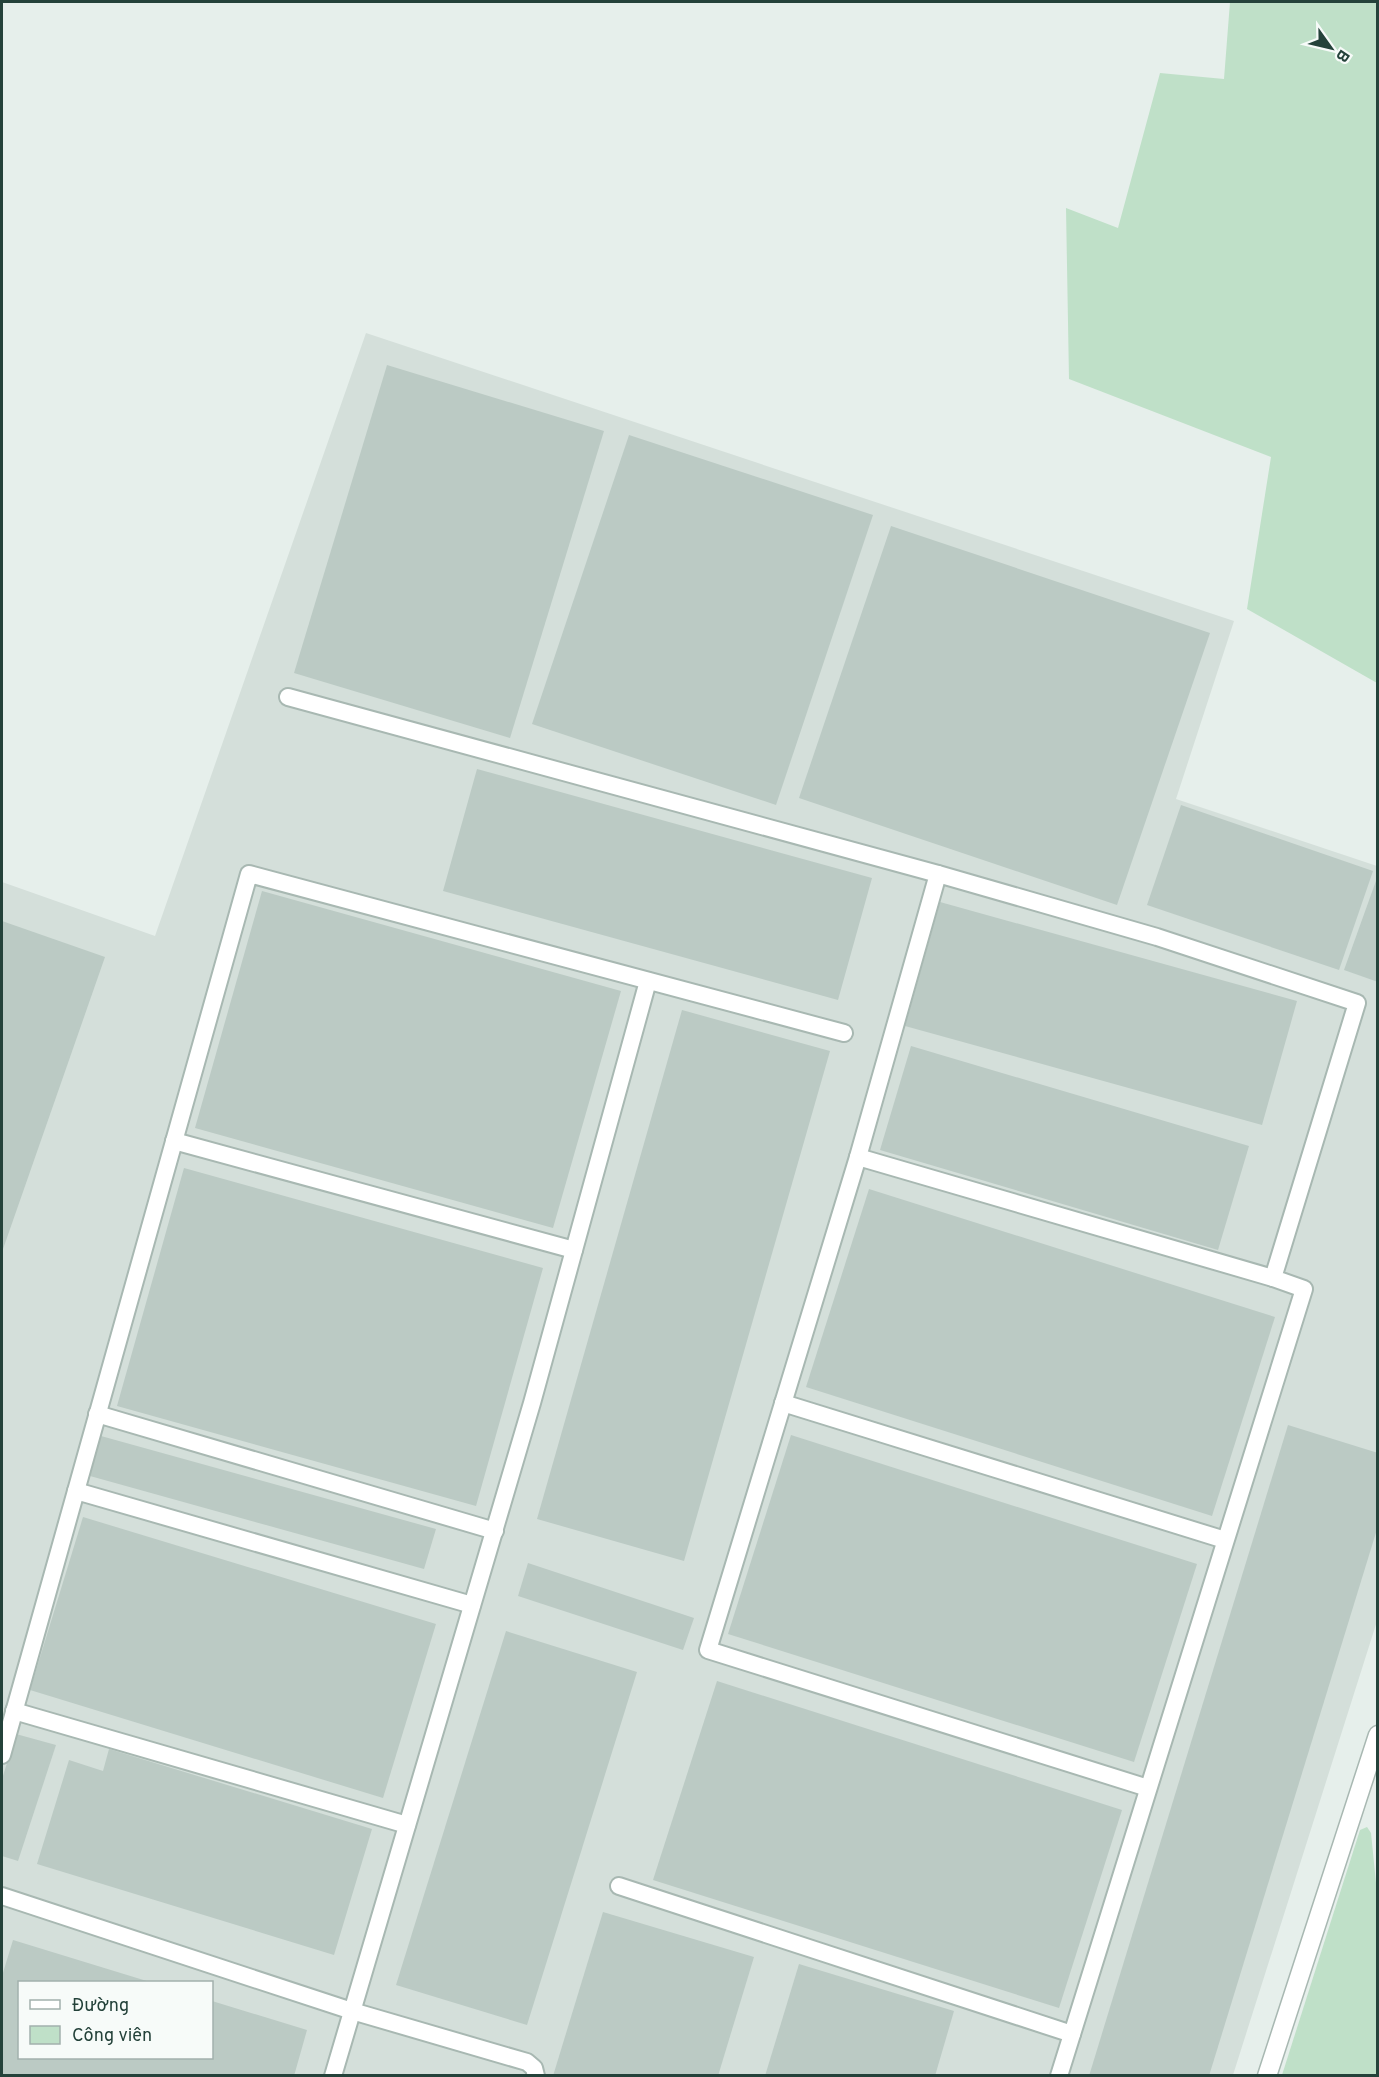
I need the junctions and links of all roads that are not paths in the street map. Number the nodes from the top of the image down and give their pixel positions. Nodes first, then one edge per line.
1 (288, 697) dead end
2 (938, 874) junction
3 (648, 981) junction
4 (844, 1033) dead end
5 (174, 1141) junction
6 (858, 1157) junction
7 (574, 1250) junction
8 (1273, 1278) junction
9 (783, 1403) junction
10 (97, 1414) junction
11 (76, 1491) junction
12 (495, 1531) junction
13 (1225, 1540) junction
14 (472, 1605) junction
15 (14, 1711) junction
16 (1377, 1735) edge
17 (2, 1755) edge
18 (1148, 1788) junction
19 (408, 1825) junction
20 (619, 1886) dead end
21 (2, 1896) edge
22 (352, 2011) junction
23 (1072, 2034) junction
24 (333, 2076) edge
25 (536, 2076) edge
26 (1059, 2076) edge
27 (1267, 2076) edge

1 - 2 lane
2 - 6 lane
2 - 8 lane
3 - 4 lane
3 - 5 lane
3 - 7 lane
5 - 7 lane
5 - 10 lane
6 - 8 lane
6 - 9 lane
7 - 12 lane
8 - 13 lane
9 - 13 lane
9 - 18 lane
10 - 11 lane
10 - 12 lane
11 - 14 lane
11 - 15 lane
12 - 14 lane
13 - 18 lane
14 - 19 lane
15 - 17 lane
15 - 19 lane
16 - 27 street
18 - 23 lane
19 - 22 lane
20 - 23 lane
21 - 22 lane
22 - 24 lane
22 - 25 lane
23 - 26 lane

